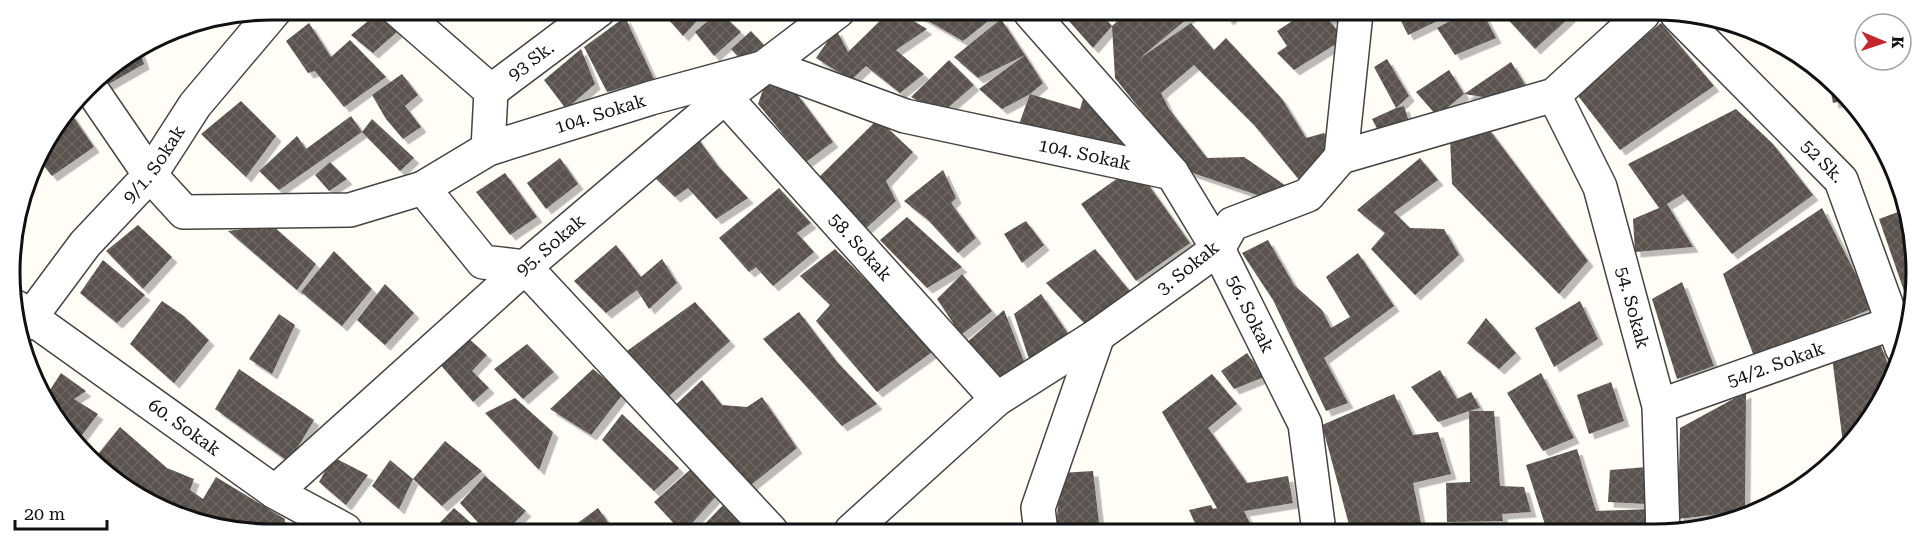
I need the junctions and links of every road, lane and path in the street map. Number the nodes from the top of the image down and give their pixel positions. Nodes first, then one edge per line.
1 (267, 19) edge
2 (408, 19) edge
3 (587, 19) edge
4 (828, 19) edge
5 (1036, 19) edge
6 (1355, 19) edge
7 (1638, 19) edge
8 (1685, 22) edge
9 (769, 66) junction
10 (491, 91) junction
11 (94, 93) edge
12 (1554, 95) junction
13 (725, 97) junction
14 (488, 149) junction
15 (1341, 157) junction
16 (1172, 173) junction
17 (150, 175) junction
18 (423, 188) junction
19 (1218, 249) junction
20 (525, 267) junction
21 (23, 316) edge
22 (24, 319) edge
23 (1098, 335) junction
24 (1898, 335) edge
25 (1898, 336) edge
26 (997, 399) junction
27 (1659, 406) junction
28 (275, 492) junction
29 (1663, 524) edge
30 (336, 525) edge
31 (765, 525) edge
32 (858, 525) edge
33 (1040, 525) edge
34 (1318, 525) edge

1 - 17 street, 9/1. Sokak
2 - 10 street
3 - 10 street, 93 Sk.
4 - 9 street, 95. Sokak
5 - 16 street, 56. Sokak
6 - 15 street
7 - 12 street
8 - 24 street, 52 Sk.
9 - 13 street, 95. Sokak
9 - 14 street, 104. Sokak
9 - 16 street, 104. Sokak
10 - 14 street
11 - 17 street, 104. Sokak
12 - 15 street
12 - 27 street, 54. Sokak
13 - 20 street, 95. Sokak
13 - 26 street, 58. Sokak
14 - 18 street, 104. Sokak
15 - 19 street, 3. Sokak
16 - 19 street, 56. Sokak
17 - 18 street, 104. Sokak
17 - 21 street, 9/1. Sokak
18 - 20 street
19 - 23 street, 3. Sokak
19 - 34 street, 56. Sokak
20 - 28 street, 95. Sokak
20 - 31 street
22 - 28 street, 60. Sokak
23 - 26 street, 3. Sokak
23 - 33 street
25 - 27 street, 54/2. Sokak
26 - 32 street, 3. Sokak
27 - 29 street, 54. Sokak
28 - 30 street, 60. Sokak

